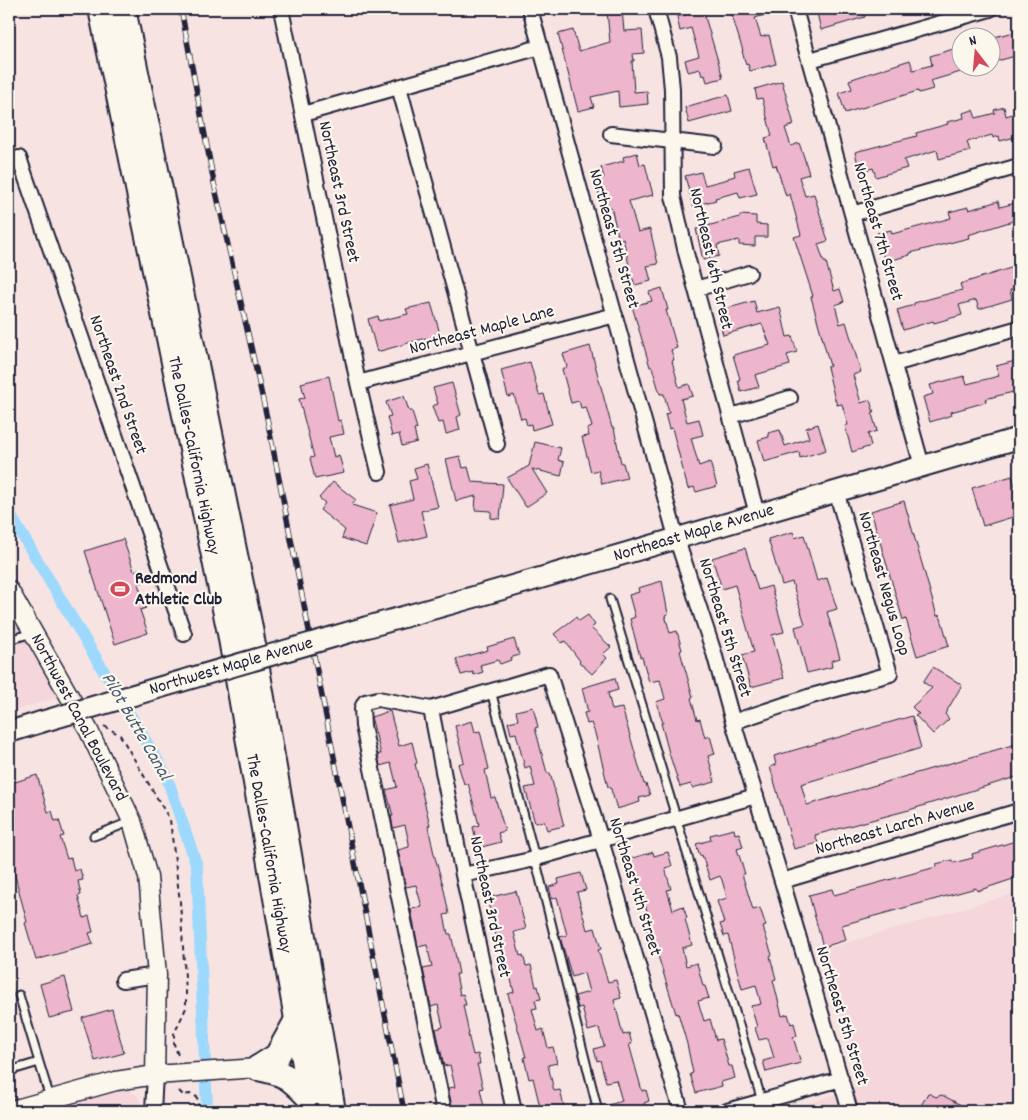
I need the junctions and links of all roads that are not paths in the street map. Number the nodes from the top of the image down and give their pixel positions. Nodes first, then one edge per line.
1 (101, 9) edge
2 (123, 9) edge
3 (281, 9) edge
4 (530, 9) edge
5 (656, 9) edge
6 (795, 9) edge
7 (990, 9) edge
8 (540, 47) junction
9 (810, 60) junction
10 (399, 87) junction
11 (303, 114) junction
12 (611, 134) dead end
13 (673, 141) junction
14 (715, 146) dead end
15 (9, 164) edge
16 (1019, 166) edge
17 (852, 214) junction
18 (749, 273) dead end
19 (696, 289) junction
20 (615, 315) junction
21 (1019, 328) edge
22 (473, 353) junction
23 (894, 364) junction
24 (358, 383) junction
25 (790, 398) dead end
26 (730, 416) junction
27 (1019, 438) edge
28 (497, 444) dead end
29 (922, 466) junction
30 (379, 472) dead end
31 (836, 491) junction
32 (757, 514) junction
33 (676, 537) junction
34 (9, 590) edge
35 (610, 599) dead end
36 (367, 627) joint
37 (34, 633) junction
38 (184, 634) dead end
39 (9, 640) edge
40 (491, 690) junction
41 (430, 709) junction
42 (733, 722) junction
43 (9, 732) edge
44 (756, 796) junction
45 (1019, 811) edge
46 (676, 819) junction
47 (132, 821) junction
48 (94, 836) dead end
49 (601, 840) junction
50 (535, 858) junction
51 (463, 875) junction
52 (782, 881) junction
53 (157, 975) junction
54 (123, 980) dead end
55 (19, 995) dead end
56 (297, 1020) junction
57 (39, 1062) junction
58 (258, 1068) junction
59 (9, 1071) edge
60 (155, 1076) junction
61 (841, 1079) junction
62 (762, 1101) junction
63 (52, 1105) edge
64 (312, 1105) edge
65 (9, 1110) edge
66 (153, 1111) edge
67 (333, 1111) edge
68 (444, 1111) edge
69 (514, 1111) edge
70 (598, 1111) edge
71 (680, 1111) edge
72 (727, 1111) edge
73 (850, 1111) edge

1 - 56 highway, The Dalles-California Highway
2 - 67 highway, The Dalles-California Highway
3 - 11 street, Northeast 3rd Street
4 - 8 street, Northeast 5th Street
5 - 13 street, Northeast 6th Street
6 - 9 street, Northeast 7th Street
7 - 9 street
8 - 10 street
8 - 20 street, Northeast 5th Street
9 - 17 street, Northeast 7th Street
10 - 11 street
10 - 22 street
11 - 24 street, Northeast 3rd Street
12 - 13 street
13 - 14 street
13 - 19 street, Northeast 6th Street
15 - 38 street, Northeast 2nd Street
16 - 17 street
17 - 23 street, Northeast 7th Street
18 - 19 street
19 - 26 street, Northeast 6th Street
20 - 22 street, Northeast Maple Lane
20 - 33 street, Northeast 5th Street
21 - 23 street
22 - 24 street, Northeast Maple Lane
22 - 28 street
23 - 29 street, Northeast 7th Street
24 - 30 street, Northeast 3rd Street
25 - 26 street
26 - 32 street, Northeast 6th Street
27 - 29 main road, Northeast Maple Avenue
29 - 31 main road, Northeast Maple Avenue
31 - 32 main road, Northeast Maple Avenue
31 - 42 street, Northeast Negus Loop
32 - 33 main road, Northeast Maple Avenue
33 - 36 main road, Northeast Maple Avenue
33 - 42 street, Northeast 5th Street
34 - 37 street, Northwest Canal Boulevard
35 - 46 lane
36 - 43 main road, Northwest Maple Avenue, bridge
37 - 39 lane
37 - 47 street, Northwest Canal Boulevard
40 - 41 street
40 - 49 street, Northeast 4th Street
40 - 50 lane
41 - 51 street, Northeast 3rd Street
41 - 68 street
42 - 44 street, Northeast 5th Street
44 - 46 street
44 - 52 street, Northeast 5th Street
45 - 52 street, Northeast Larch Avenue
46 - 49 street
46 - 62 lane
47 - 48 lane, Northwest Canal Boulevard
47 - 53 street, Northwest Canal Boulevard
49 - 50 street
49 - 71 street, Northeast 4th Street
50 - 51 street
50 - 70 lane
51 - 69 street, Northeast 3rd Street
52 - 61 street, Northeast 5th Street
53 - 54 street
53 - 60 street, Northwest Canal Boulevard
55 - 57 lane
56 - 58 highway
56 - 64 highway, The Dalles-California Highway
57 - 59 lane
57 - 63 lane
58 - 60 street
58 - 64 highway
60 - 63 street
60 - 66 street, Northwest Canal Boulevard
61 - 62 street
61 - 73 street, Northeast 5th Street
62 - 72 street
63 - 65 street

